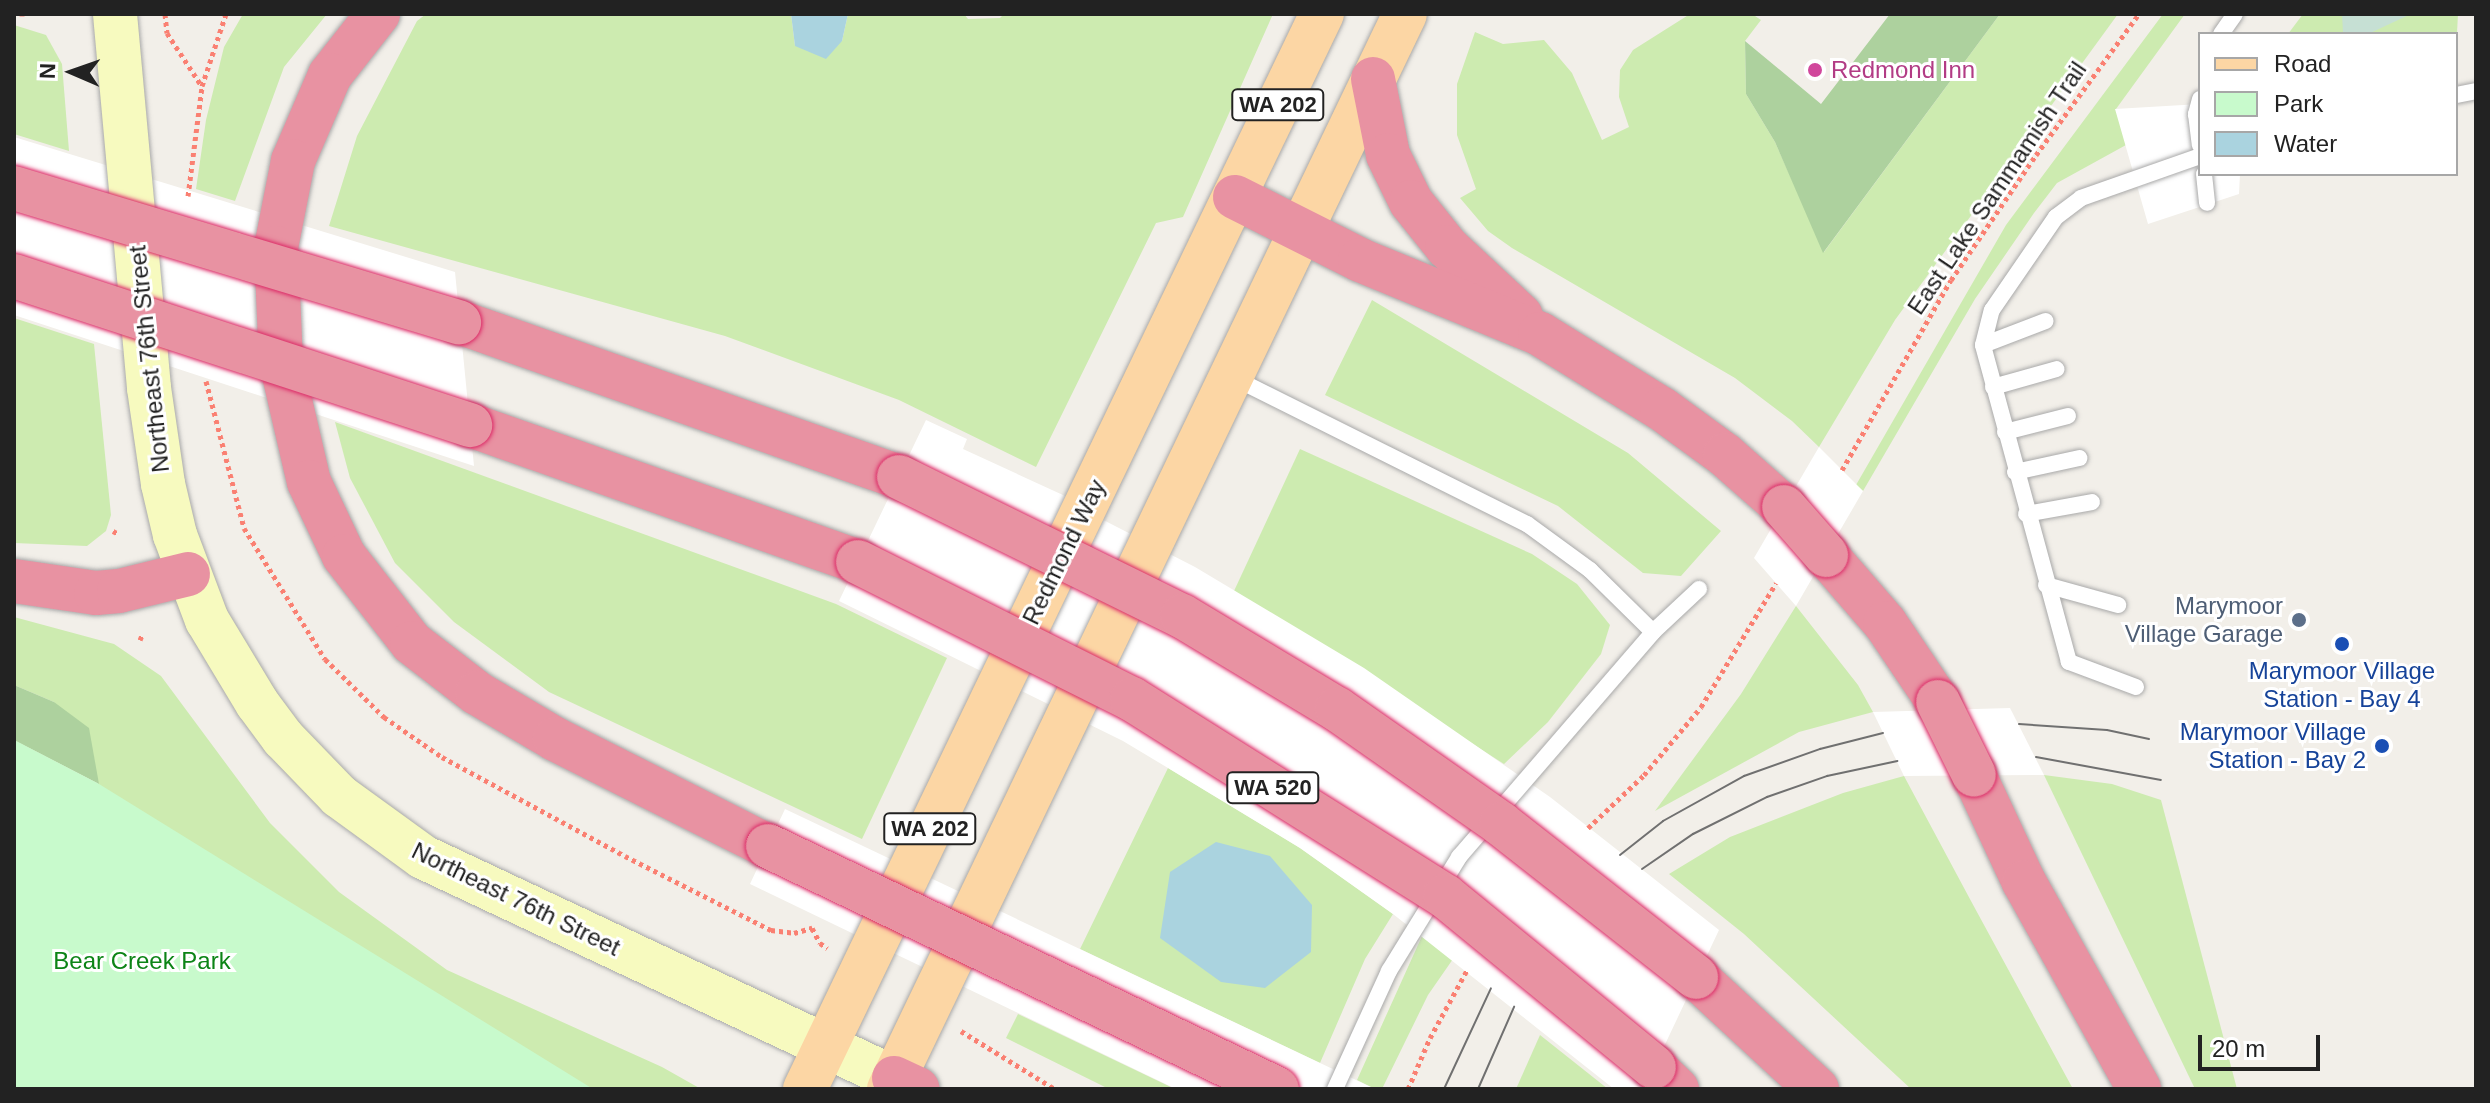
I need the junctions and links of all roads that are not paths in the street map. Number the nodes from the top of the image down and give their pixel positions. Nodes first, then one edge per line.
1 (115, 14) edge
2 (378, 14) edge
3 (1322, 14) edge
4 (1405, 14) edge
5 (2235, 14) edge
6 (2222, 32) edge
7 (1373, 79) junction
8 (2198, 157) edge
9 (2204, 176) edge
10 (14, 188) edge
11 (1235, 197) junction
12 (2207, 203) dead end
13 (1301, 230) junction
14 (14, 276) edge
15 (2046, 321) dead end
16 (1540, 334) junction
17 (1983, 345) junction
18 (2057, 369) dead end
19 (1232, 377) junction
20 (1993, 387) junction
21 (2068, 416) dead end
22 (2005, 432) junction
23 (2080, 458) dead end
24 (2015, 472) junction
25 (2092, 502) dead end
26 (2026, 514) junction
27 (188, 574) junction
28 (14, 581) edge
29 (2046, 585) junction
30 (1699, 589) dead end
31 (2118, 605) dead end
32 (1653, 632) junction
33 (2136, 687) dead end
34 (826, 1047) junction
35 (1666, 1078) edge
36 (900, 1085) edge
37 (805, 1089) edge
38 (1277, 1089) edge
39 (1335, 1089) edge
40 (1817, 1089) edge
41 (2139, 1089) edge

1 - 27 main road, Northeast 76th Street
2 - 38 highway, bridge
3 - 11 main road, Redmond Way / WA 202
4 - 7 main road, WA 202
5 - 6 lane
7 - 13 main road, WA 202
7 - 16 highway
8 - 17 lane
9 - 12 lane
10 - 40 highway, bridge
11 - 13 highway
11 - 34 main road, Redmond Way / WA 202
13 - 16 highway
13 - 19 main road, WA 202
14 - 35 highway, WA 520, bridge
15 - 17 lane
16 - 41 highway, bridge
17 - 20 lane
18 - 20 lane
19 - 32 lane
19 - 36 main road, WA 202
20 - 22 lane
21 - 22 lane
22 - 24 lane
23 - 24 lane
24 - 26 lane
25 - 26 lane
26 - 29 lane
27 - 28 highway
27 - 34 main road, Northeast 76th Street
29 - 31 lane
29 - 33 lane
30 - 32 lane
32 - 39 lane
34 - 36 main road, Northeast 76th Street
34 - 37 main road, Redmond Way / WA 202

